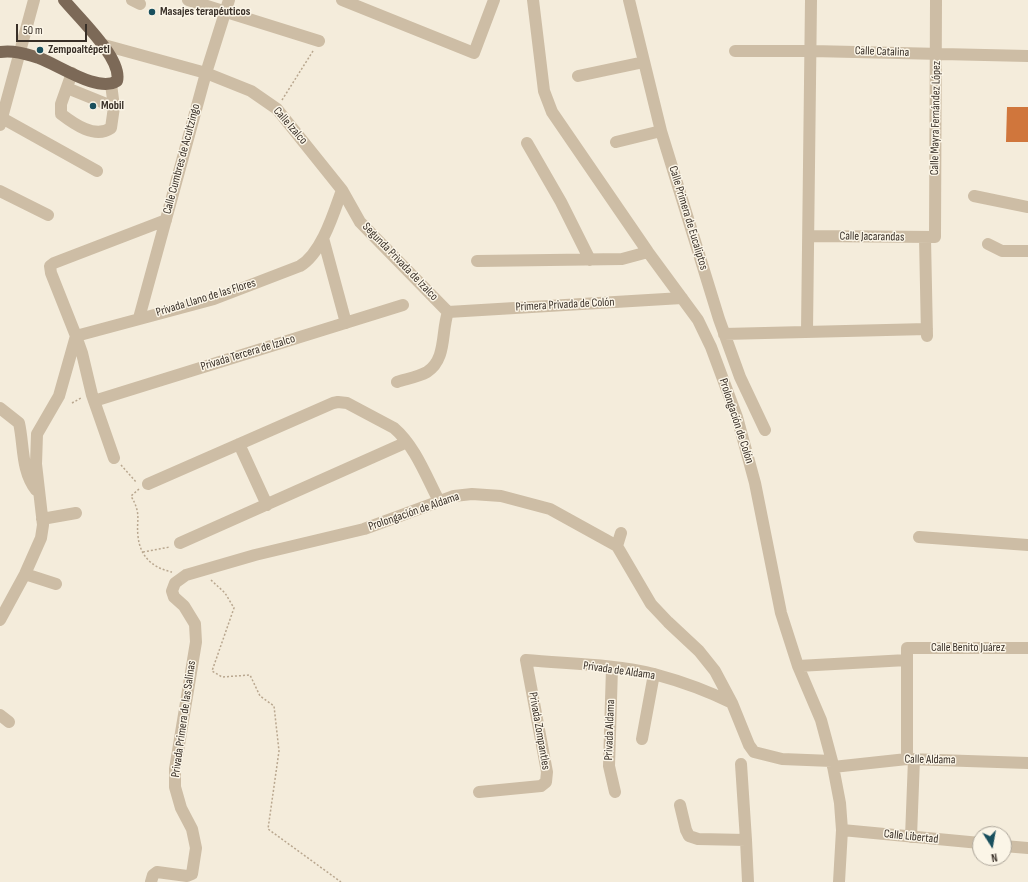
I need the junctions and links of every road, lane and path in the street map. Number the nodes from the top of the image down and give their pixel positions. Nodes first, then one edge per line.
1 (34, 0) edge
2 (64, 0) edge
3 (188, 0) edge
4 (342, 0) edge
5 (494, 0) edge
6 (533, 0) edge
7 (629, 0) edge
8 (811, 0) edge
9 (936, 0) edge
10 (228, 5) edge
11 (319, 41) joint
12 (104, 46) junction
13 (735, 51) dead end
14 (812, 51) junction
15 (0, 52) edge
16 (20, 52) junction
17 (937, 54) junction
18 (1028, 56) edge
19 (644, 62) junction
20 (72, 73) junction
21 (206, 73) junction
22 (578, 76) dead end
23 (111, 84) junction
24 (67, 88) junction
25 (114, 107) junction
26 (277, 109) junction
27 (1, 120) edge
28 (661, 131) junction
29 (616, 142) dead end
30 (527, 143) dead end
31 (97, 171) dead end
32 (342, 190) junction
33 (0, 191) edge
34 (974, 196) dead end
35 (1028, 207) edge
36 (48, 215) dead end
37 (166, 220) junction
38 (809, 236) junction
39 (930, 237) junction
40 (323, 238) junction
41 (988, 244) dead end
42 (1028, 250) edge
43 (648, 252) junction
44 (590, 260) junction
45 (477, 261) dead end
46 (682, 298) junction
47 (403, 305) dead end
48 (448, 312) junction
49 (139, 318) junction
50 (346, 323) junction
51 (807, 331) junction
52 (724, 334) junction
53 (76, 336) junction
54 (397, 382) dead end
55 (78, 400) dead end
56 (94, 401) junction
57 (72, 402) dead end
58 (0, 408) edge
59 (765, 430) dead end
60 (407, 442) junction
61 (239, 444) junction
62 (114, 458) joint
63 (148, 484) dead end
64 (39, 494) junction
65 (439, 501) junction
66 (267, 505) junction
67 (76, 513) dead end
68 (42, 519) junction
69 (621, 533) dead end
70 (920, 537) dead end
71 (180, 543) joint
72 (1028, 545) edge
73 (617, 546) junction
74 (142, 552) junction
75 (25, 574) junction
76 (186, 575) junction
77 (208, 580) dead end
78 (56, 584) dead end
79 (4, 607) edge
80 (0, 620) edge
81 (1028, 648) edge
82 (907, 654) junction
83 (526, 660) joint
84 (798, 666) junction
85 (612, 668) junction
86 (654, 674) junction
87 (732, 703) junction
88 (642, 739) dead end
89 (911, 759) junction
90 (1028, 763) edge
91 (741, 764) dead end
92 (833, 764) junction
93 (478, 792) dead end
94 (615, 792) dead end
95 (680, 805) dead end
96 (842, 830) junction
97 (911, 837) junction
98 (746, 840) junction
99 (972, 842) edge
100 (1012, 847) edge
101 (1028, 848) edge
102 (151, 882) edge
103 (341, 882) edge
104 (748, 882) edge
105 (839, 882) edge

1 - 16 street
2 - 12 main road
3 - 10 street
4 - 5 street
6 - 43 street, Prolongación de Colón
7 - 19 street, Calle Primera de Eucaliptos
8 - 14 street
9 - 17 street, Calle Mayra Fernández López
10 - 11 street
10 - 21 street, Calle Cumbres de Acultzingo
11 - 26 path
12 - 21 street, Calle Izalco
12 - 23 main road
13 - 14 street, Calle Catalina
14 - 17 street, Calle Catalina
14 - 38 street
15 - 16 main road
16 - 20 main road
16 - 27 street
17 - 18 street, Calle Catalina
17 - 39 street, Calle Mayra Fernández López
19 - 22 street
19 - 28 street, Calle Primera de Eucaliptos
20 - 23 main road
20 - 24 street
21 - 26 street, Calle Izalco
21 - 37 street, Calle Cumbres de Acultzingo
23 - 25 street
24 - 25 street
24 - 25 street
26 - 32 street, Calle Izalco
27 - 31 street
28 - 29 street
28 - 52 street, Calle Primera de Eucaliptos
30 - 44 street
32 - 40 street
32 - 48 street, Segunda Privada de Izalco
33 - 36 street
34 - 35 street
37 - 49 street, Calle Cumbres de Acultzingo
37 - 53 street
38 - 39 street, Calle Jacarandas
38 - 51 street
39 - 51 street, Calle Mayra Fernández López
40 - 49 street, Privada Llano de las Flores
40 - 50 street
41 - 42 street
43 - 44 street
43 - 46 street, Prolongación de Colón
44 - 45 street
46 - 48 street, Primera Privada de Colón
46 - 84 street, Prolongación de Colón
47 - 50 street, Privada Tercera de Izalco
48 - 54 street
49 - 53 street, Privada Llano de las Flores
50 - 56 street, Privada Tercera de Izalco
51 - 52 street
52 - 59 street, Calle Primera de Eucaliptos
53 - 56 street
53 - 64 street
55 - 57 path
56 - 62 street
58 - 64 street
60 - 61 street
60 - 65 street
60 - 66 street
61 - 63 street
61 - 66 street
62 - 74 path
64 - 68 street
65 - 73 street, Prolongación de Aldama
65 - 76 street, Prolongación de Aldama
66 - 71 street
67 - 68 street
68 - 75 street
69 - 73 street
70 - 72 street
71 - 74 path
73 - 87 street
74 - 76 path
75 - 78 street
75 - 79 street
76 - 102 street, Privada Primera de las Salinas
77 - 103 path
79 - 80 street
81 - 82 street, Calle Benito Juárez
82 - 84 street, Calle Benito Juárez
82 - 89 street
83 - 85 street, Privada de Aldama
83 - 93 street, Privada Zompantles
84 - 92 street, Prolongación de Colón
85 - 86 street, Privada de Aldama
85 - 94 street, Privada Aldama
86 - 87 street, Privada de Aldama
86 - 88 street
87 - 92 street
89 - 90 street, Calle Aldama
89 - 92 street, Calle Aldama
89 - 97 street
91 - 98 street
92 - 96 street, Prolongación de Colón
95 - 98 street
96 - 97 street, Calle Libertad
96 - 105 street, Prolongación de Colón
97 - 99 street, Calle Libertad
98 - 104 street
100 - 101 street

